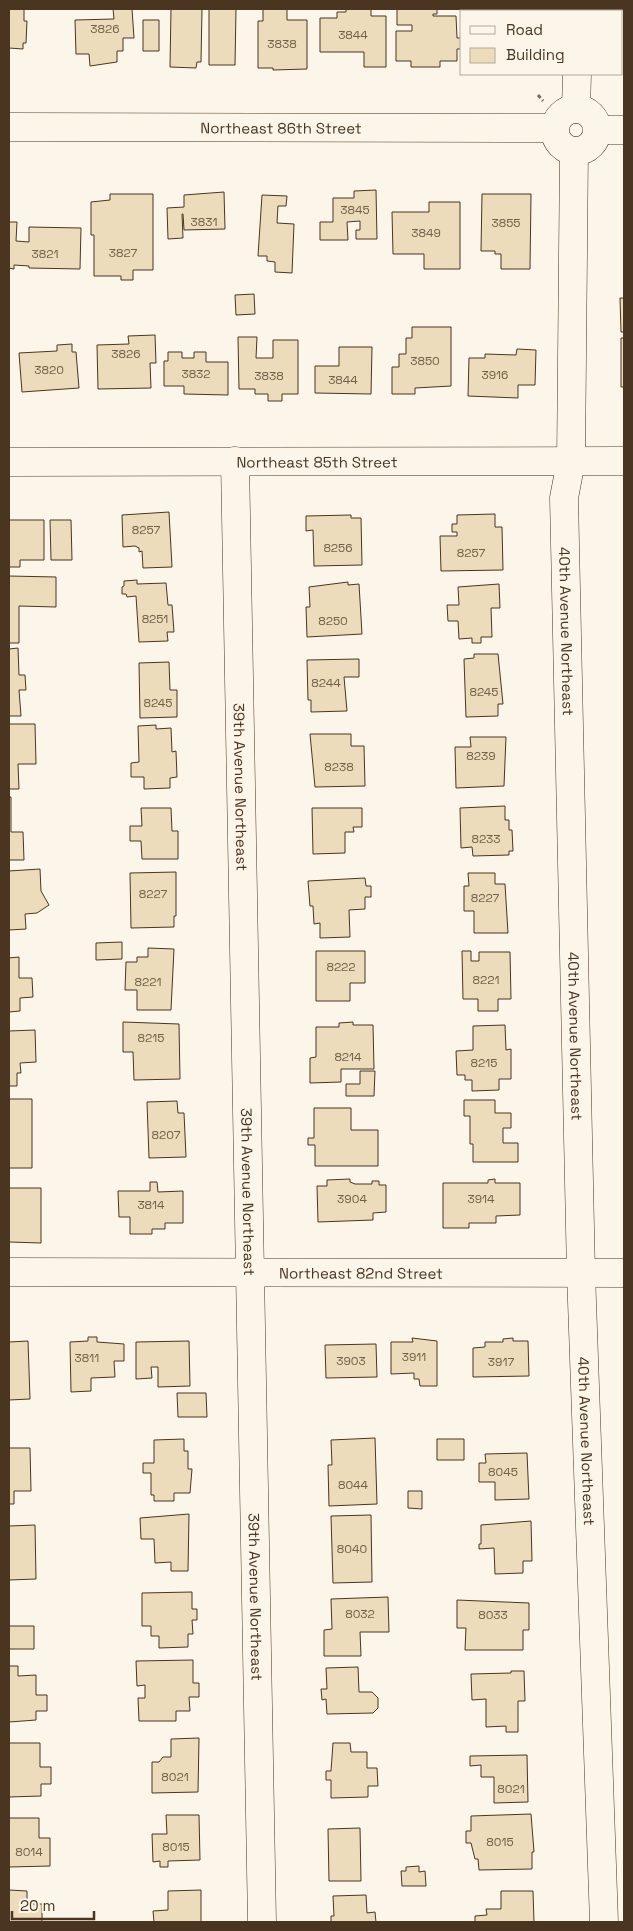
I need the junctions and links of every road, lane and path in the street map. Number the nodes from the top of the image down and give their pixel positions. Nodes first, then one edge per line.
1 (577, 75) edge
2 (576, 109) junction
3 (9, 127) edge
4 (555, 128) junction
5 (598, 130) junction
6 (624, 130) edge
7 (574, 151) junction
8 (236, 461) junction
9 (571, 461) junction
10 (624, 461) edge
11 (9, 462) edge
12 (9, 1272) edge
13 (581, 1273) junction
14 (624, 1273) edge
15 (249, 1274) junction
16 (262, 1922) edge
17 (604, 1922) edge

1 - 2 street
2 - 4 street
2 - 5 street
3 - 4 street, Northeast 86th Street
4 - 7 street
5 - 6 street
5 - 7 street
7 - 9 street, 40th Avenue Northeast
8 - 9 street, Northeast 85th Street
8 - 11 street, Northeast 85th Street
8 - 15 street, 39th Avenue Northeast
9 - 10 street, Northeast 85th Street
9 - 13 street, 40th Avenue Northeast
12 - 15 street, Northeast 82nd Street
13 - 14 street, Northeast 82nd Street
13 - 15 street, Northeast 82nd Street
13 - 17 street, 40th Avenue Northeast
15 - 16 street, 39th Avenue Northeast

